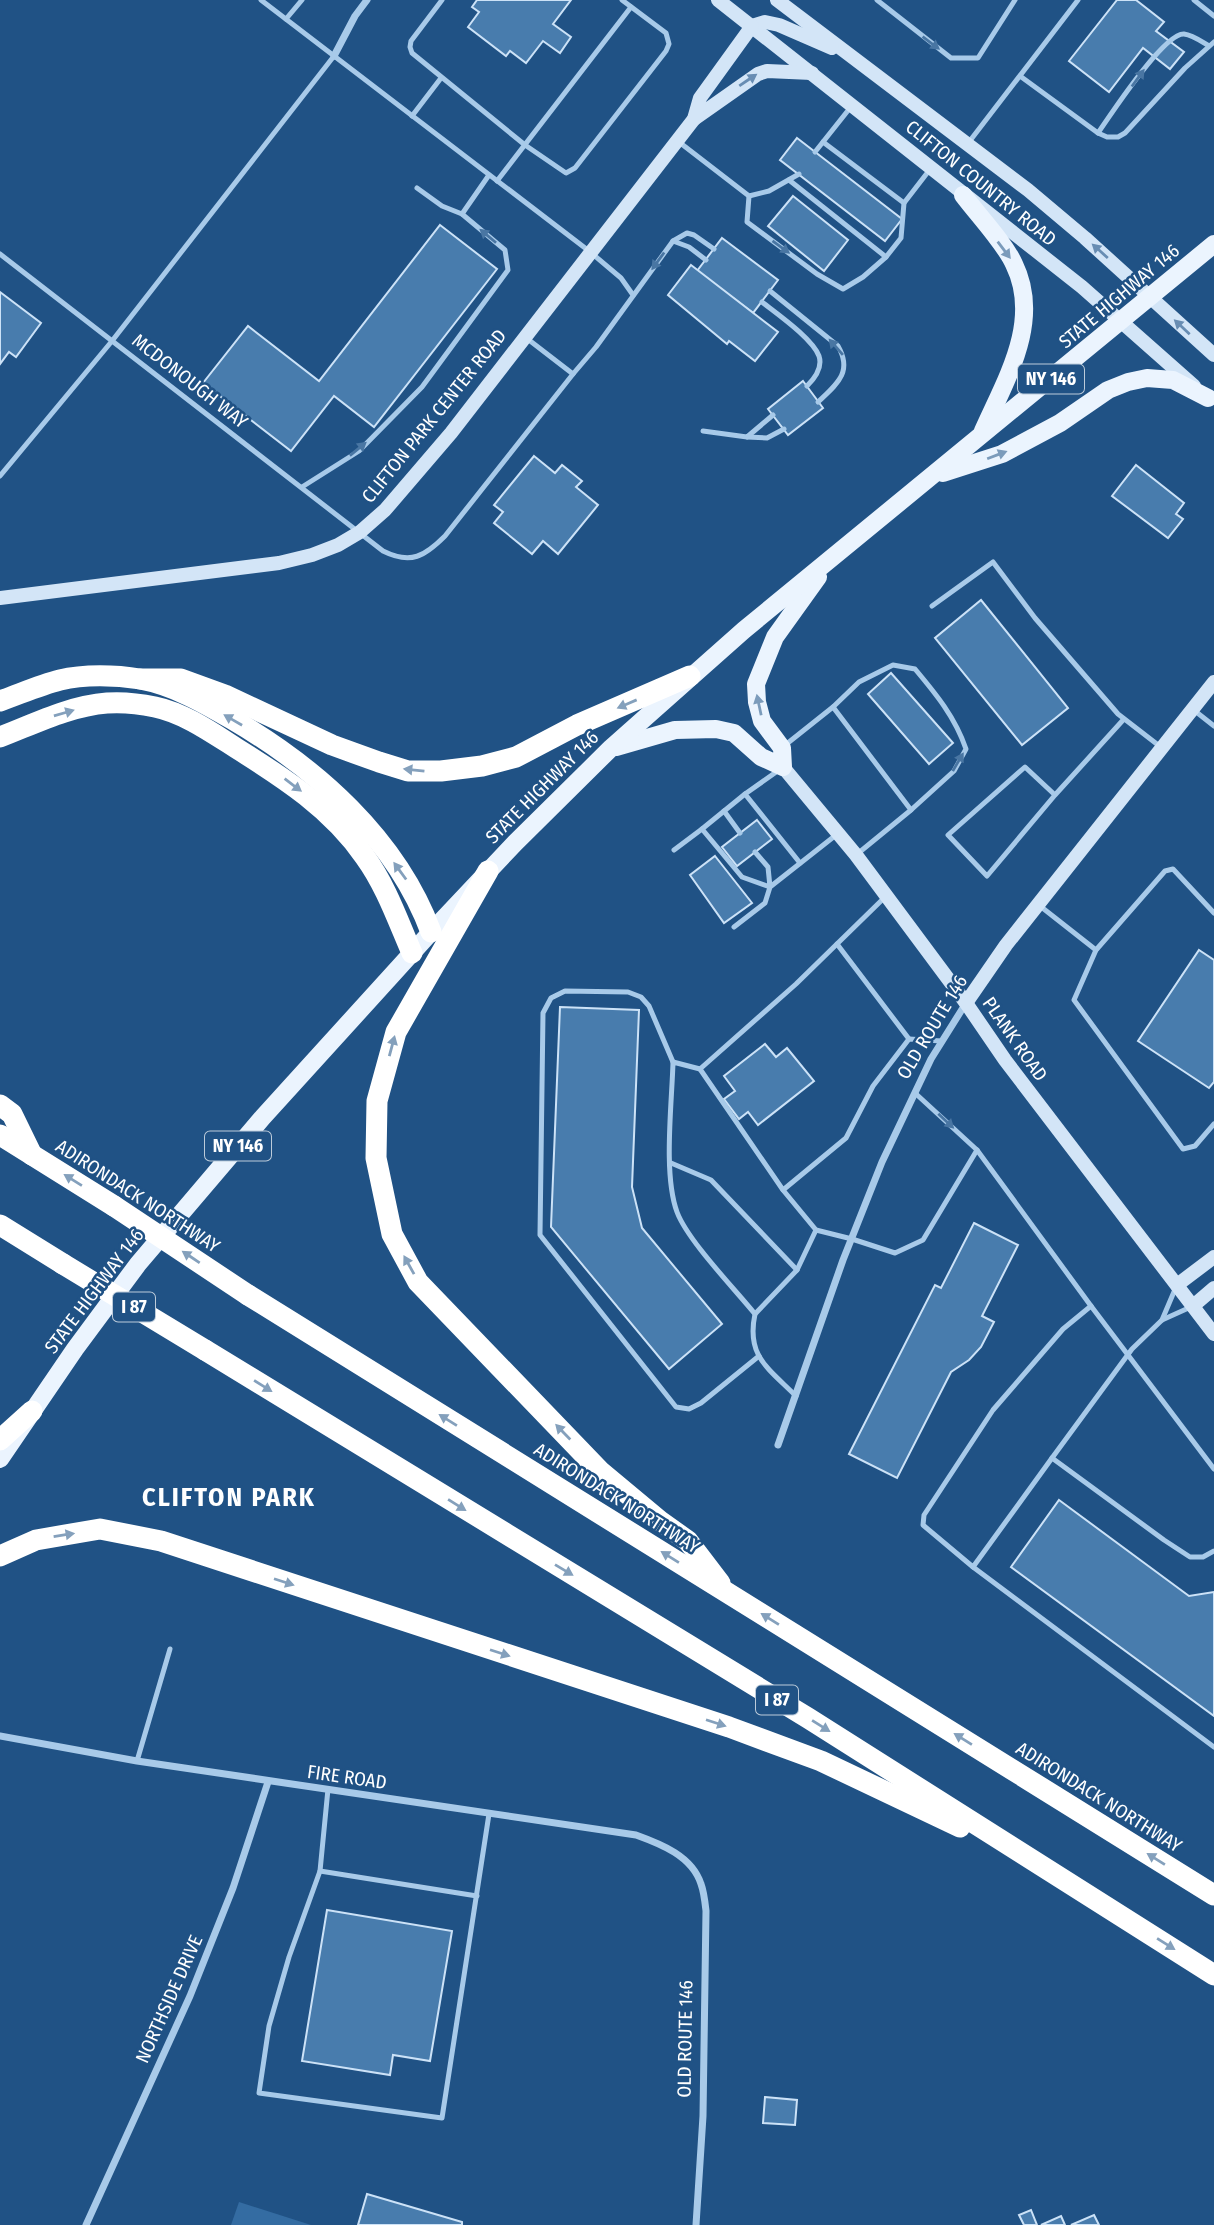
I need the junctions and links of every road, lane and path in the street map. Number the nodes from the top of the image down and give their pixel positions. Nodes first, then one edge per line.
1 (261, 0) edge
2 (302, 0) edge
3 (367, 0) edge
4 (442, 0) edge
5 (622, 0) edge
6 (718, 0) edge
7 (777, 0) edge
8 (877, 0) edge
9 (1015, 0) edge
10 (1078, 0) edge
11 (1194, 0) edge
12 (631, 7) junction
13 (1214, 16) edge
14 (286, 19) junction
15 (752, 26) junction
16 (1212, 44) edge
17 (845, 53) junction
18 (334, 56) junction
19 (812, 73) junction
20 (1020, 76) junction
21 (441, 78) junction
22 (852, 105) junction
23 (412, 116) junction
24 (694, 119) junction
25 (1098, 133) junction
26 (677, 141) junction
27 (823, 142) junction
28 (967, 144) junction
29 (525, 145) junction
30 (815, 152) dead end
31 (932, 168) junction
32 (799, 174) dead end
33 (489, 175) junction
34 (789, 180) junction
35 (497, 181) junction
36 (417, 188) dead end
37 (963, 195) junction
38 (750, 196) junction
39 (904, 203) junction
40 (462, 214) junction
41 (673, 241) junction
42 (1214, 244) edge
43 (714, 249) dead end
44 (589, 251) junction
45 (0, 254) edge
46 (886, 257) junction
47 (706, 260) dead end
48 (770, 291) dead end
49 (633, 295) junction
50 (1150, 297) junction
51 (761, 302) dead end
52 (1122, 321) junction
53 (524, 336) junction
54 (112, 341) junction
55 (1214, 355) edge
56 (573, 374) junction
57 (807, 386) dead end
58 (1211, 401) edge
59 (818, 402) dead end
60 (773, 415) dead end
61 (784, 429) dead end
62 (703, 431) dead end
63 (980, 436) junction
64 (747, 437) junction
65 (0, 476) edge
66 (933, 477) junction
67 (302, 487) junction
68 (360, 532) junction
69 (828, 563) junction
70 (0, 598) edge
71 (932, 606) dead end
72 (690, 676) junction
73 (140, 679) junction
74 (1214, 682) edge
75 (0, 701) edge
76 (833, 707) junction
77 (1193, 709) junction
78 (1124, 719) junction
79 (1214, 726) edge
80 (0, 737) edge
81 (611, 748) junction
82 (782, 748) junction
83 (1161, 748) junction
84 (783, 767) junction
85 (745, 794) junction
86 (1055, 795) junction
87 (911, 810) junction
88 (724, 811) junction
89 (702, 829) junction
90 (740, 833) dead end
91 (839, 833) junction
92 (674, 850) dead end
93 (755, 852) dead end
94 (856, 855) junction
95 (800, 863) junction
96 (488, 871) junction
97 (770, 887) junction
98 (886, 896) junction
99 (1038, 904) junction
100 (1214, 913) edge
101 (734, 927) dead end
102 (431, 932) junction
103 (836, 944) junction
104 (1096, 950) junction
105 (412, 953) junction
106 (966, 1003) junction
107 (909, 1039) junction
108 (942, 1041) junction
109 (673, 1062) junction
110 (700, 1069) junction
111 (915, 1093) junction
112 (0, 1105) edge
113 (1214, 1124) edge
114 (0, 1135) edge
115 (977, 1150) junction
116 (32, 1155) junction
117 (670, 1163) junction
118 (783, 1189) junction
119 (0, 1227) edge
120 (816, 1230) junction
121 (852, 1239) junction
122 (1214, 1257) edge
123 (797, 1270) junction
124 (1177, 1285) junction
125 (1214, 1288) edge
126 (1091, 1306) junction
127 (1193, 1306) junction
128 (755, 1314) junction
129 (1162, 1320) junction
130 (1214, 1334) edge
131 (1128, 1353) junction
132 (759, 1356) junction
133 (796, 1396) junction
134 (33, 1411) junction
135 (0, 1440) edge
136 (778, 1445) dead end
137 (1052, 1458) junction
138 (0, 1459) edge
139 (1214, 1469) edge
140 (1214, 1551) edge
141 (0, 1556) edge
142 (973, 1567) junction
143 (728, 1593) junction
144 (170, 1649) dead end
145 (0, 1736) edge
146 (1214, 1746) edge
147 (137, 1761) junction
148 (268, 1782) junction
149 (328, 1789) junction
150 (489, 1814) junction
151 (685, 1860) joint
152 (1047, 1867) junction
153 (320, 1871) junction
154 (1214, 1895) edge
155 (477, 1896) junction
156 (1214, 1975) edge
157 (86, 2225) edge
158 (696, 2225) edge

1 - 14 lane
2 - 14 lane
3 - 18 street
4 - 21 lane
5 - 12 lane
6 - 15 street, CLIFTON COUNTRY ROAD
7 - 17 street, CLIFTON COUNTRY ROAD
8 -> 9 lane
10 - 20 lane
11 - 13 lane
12 - 29 lane
12 - 29 lane
14 - 18 lane
15 - 17 street
15 - 19 street, CLIFTON COUNTRY ROAD
15 - 24 street, CLIFTON PARK CENTER ROAD
16 - 25 lane
25 -> 16 lane
17 - 28 street, CLIFTON COUNTRY ROAD
18 - 23 lane
18 - 54 lane
19 - 22 street, CLIFTON COUNTRY ROAD
24 -> 19 street
20 - 25 lane
20 - 28 lane
21 - 23 lane
21 - 29 lane
22 - 27 lane
22 - 31 street, CLIFTON COUNTRY ROAD
23 - 33 lane
24 - 26 street, CLIFTON PARK CENTER ROAD
26 - 38 lane
26 - 44 street, CLIFTON PARK CENTER ROAD
27 - 30 lane
27 - 39 lane
50 -> 28 street, CLIFTON COUNTRY ROAD
29 - 35 lane
31 - 37 street, CLIFTON COUNTRY ROAD
31 - 39 lane
32 - 34 lane
33 - 35 lane
33 - 40 lane
34 - 38 lane
34 - 46 lane
35 - 44 lane
36 - 40 lane
37 - 52 street, CLIFTON COUNTRY ROAD
37 -> 63 main road
38 -> 46 lane
39 - 46 lane
67 -> 40 lane
41 - 43 lane
41 - 47 lane
41 -> 49 lane
42 - 50 main road, STATE HIGHWAY 146 / NY 146
44 - 49 lane
44 - 53 street, CLIFTON PARK CENTER ROAD
45 - 54 lane, MCDONOUGH WAY
59 -> 48 lane
49 - 56 lane
50 - 52 main road, STATE HIGHWAY 146 / NY 146
55 -> 50 street, CLIFTON COUNTRY ROAD
51 - 57 lane
52 - 58 street, CLIFTON COUNTRY ROAD
52 - 63 main road, STATE HIGHWAY 146 / NY 146
53 - 56 lane
53 - 68 street, CLIFTON PARK CENTER ROAD
54 - 65 lane
54 - 67 lane, MCDONOUGH WAY
56 - 68 lane, MCDONOUGH WAY
66 -> 58 main road
60 - 64 lane
61 - 64 lane
62 - 64 lane
63 - 66 main road, STATE HIGHWAY 146 / NY 146
66 - 69 main road, STATE HIGHWAY 146 / NY 146
67 - 68 lane, MCDONOUGH WAY
68 - 70 street, CLIFTON PARK CENTER ROAD
69 - 72 main road, STATE HIGHWAY 146 / NY 146
82 -> 69 main road
71 - 78 lane
72 -> 73 highway
72 - 81 main road, STATE HIGHWAY 146 / NY 146
73 - 75 highway
102 -> 73 highway
74 - 77 street, OLD ROUTE 146
76 - 82 lane
76 - 87 lane
87 -> 76 lane
77 - 79 lane
77 - 83 street, OLD ROUTE 146
78 - 83 lane
78 - 86 lane
80 -> 105 highway
81 - 84 main road
81 - 96 main road, STATE HIGHWAY 146 / NY 146
82 - 84 main road
83 - 99 street, OLD ROUTE 146
84 - 85 lane
84 - 91 street, PLANK ROAD
85 - 88 lane
85 - 95 lane
86 - 86 lane
87 - 94 lane
88 - 89 lane
88 - 90 lane
89 - 92 lane
89 - 97 lane
91 - 94 street, PLANK ROAD
91 - 95 lane
93 - 97 lane
94 - 98 street, PLANK ROAD
95 - 97 lane
96 - 102 main road, STATE HIGHWAY 146 / NY 146
143 -> 96 highway
97 - 101 lane
98 - 103 lane
98 - 106 street, PLANK ROAD
99 - 104 lane
99 - 106 street, OLD ROUTE 146
100 - 104 lane
102 - 105 main road, STATE HIGHWAY 146 / NY 146
103 - 107 lane
103 - 110 lane
104 - 113 lane
105 - 134 main road, STATE HIGHWAY 146 / NY 146
106 - 108 street, OLD ROUTE 146
106 - 124 street, PLANK ROAD
107 - 108 lane
107 - 118 lane
108 - 111 street, OLD ROUTE 146
109 - 110 lane
109 - 117 lane
109 - 132 lane
110 - 118 lane
111 -> 115 lane
111 - 121 street, OLD ROUTE 146
112 - 116 highway
114 - 116 highway, ADIRONDACK NORTHWAY
115 - 121 lane
115 - 126 lane
143 -> 116 highway, ADIRONDACK NORTHWAY, bridge
117 - 123 lane
117 - 128 lane
118 - 120 lane
119 -> 152 highway, I 87, bridge
120 - 121 lane
120 - 123 lane
121 - 133 street, OLD ROUTE 146
122 - 124 street
123 - 128 lane
124 - 127 street, PLANK ROAD
124 - 129 lane
125 - 127 street
126 - 131 lane
126 - 142 lane
127 - 129 lane
127 - 130 street, PLANK ROAD
128 - 132 lane
129 - 131 lane
131 - 137 lane
131 - 139 lane
132 - 133 lane
133 - 136 street, OLD ROUTE 146
134 - 135 highway
134 - 138 main road, STATE HIGHWAY 146 / NY 146
137 - 140 lane
137 - 142 lane
141 -> 152 highway
142 - 146 lane
154 -> 143 highway, ADIRONDACK NORTHWAY
144 - 147 lane
145 - 147 street, FIRE ROAD
147 - 148 street, FIRE ROAD
148 - 149 street, FIRE ROAD
148 - 157 street, NORTHSIDE DRIVE
149 - 150 street, FIRE ROAD
149 - 153 lane
150 - 151 street, FIRE ROAD
150 - 155 lane
151 - 158 street, OLD ROUTE 146
152 -> 156 highway, I 87
153 - 155 lane
153 - 155 lane

